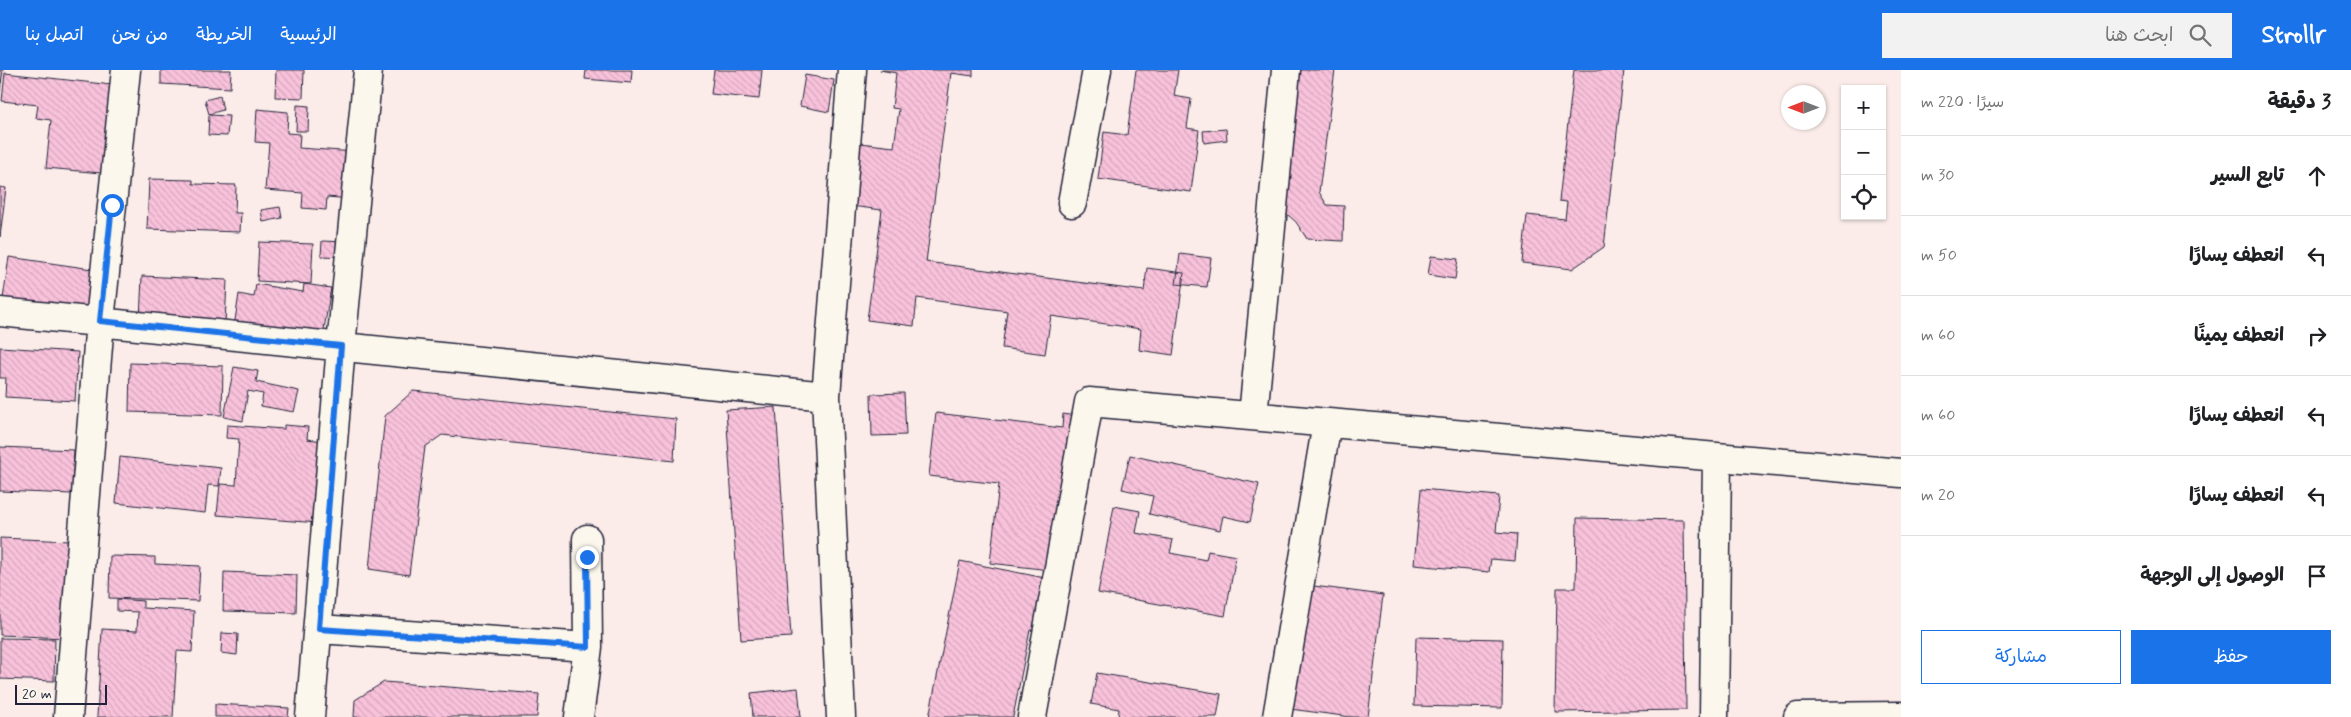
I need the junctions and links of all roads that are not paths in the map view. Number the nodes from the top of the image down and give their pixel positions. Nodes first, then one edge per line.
1 (126, 70) edge
2 (368, 70) edge
3 (852, 70) edge
4 (1097, 70) edge
5 (1286, 70) edge
6 (1072, 203) dead end
7 (0, 312) edge
8 (100, 321) junction
9 (341, 346) junction
10 (826, 396) junction
11 (1253, 416) junction
12 (1327, 423) junction
13 (1718, 457) junction
14 (1901, 473) edge
15 (586, 539) dead end
16 (319, 629) junction
17 (588, 647) junction
18 (1901, 716) edge
19 (68, 717) edge
20 (310, 717) edge
21 (579, 717) edge
22 (841, 717) edge
23 (1032, 717) edge
24 (1277, 717) edge
25 (1714, 717) edge
26 (1798, 717) edge

1 - 8 street
2 - 9 street
3 - 10 street
4 - 6 street
5 - 11 street
7 - 8 street
8 - 9 street
8 - 19 street
9 - 10 street
9 - 16 street
10 - 22 street
11 - 12 street
11 - 23 street
12 - 13 street
12 - 24 street
13 - 14 street
13 - 25 street
15 - 17 street
16 - 17 street
16 - 20 street
17 - 21 street
18 - 26 street

